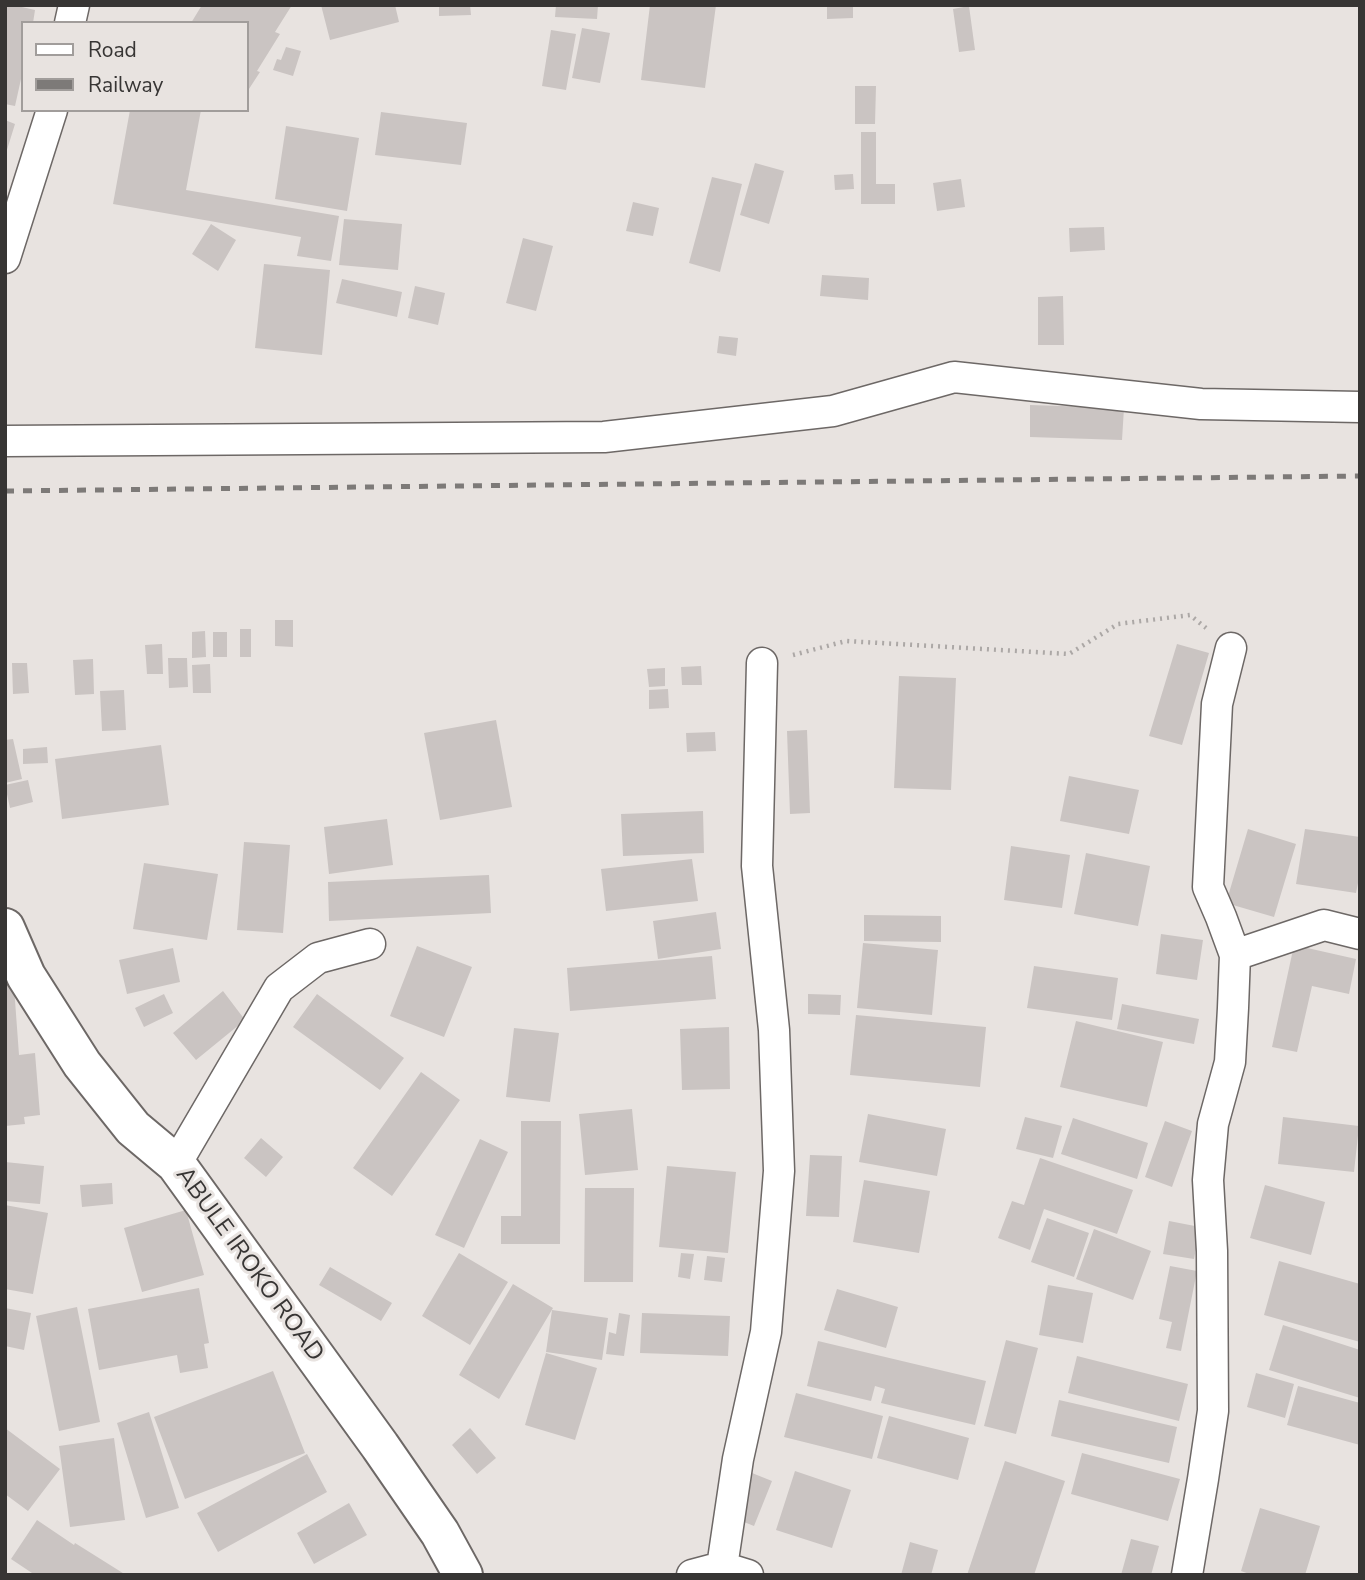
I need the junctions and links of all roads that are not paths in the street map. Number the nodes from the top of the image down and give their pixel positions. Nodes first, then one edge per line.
1 (51, 112) edge
2 (5, 258) edge
3 (1360, 407) edge
4 (5, 441) edge
5 (1231, 648) road end
6 (762, 663) road end
7 (5, 928) edge
8 (1360, 934) edge
9 (370, 944) dead end
10 (1235, 955) junction
11 (176, 1164) junction
12 (735, 1571) edge
13 (463, 1575) edge
14 (692, 1575) edge
15 (1187, 1575) edge

1 - 2 street
3 - 4 street
5 - 10 street
6 - 12 street
7 - 11 street, ABULE IROKO ROAD
8 - 10 street
9 - 11 street
10 - 15 street
11 - 13 street, ABULE IROKO ROAD
12 - 14 street

